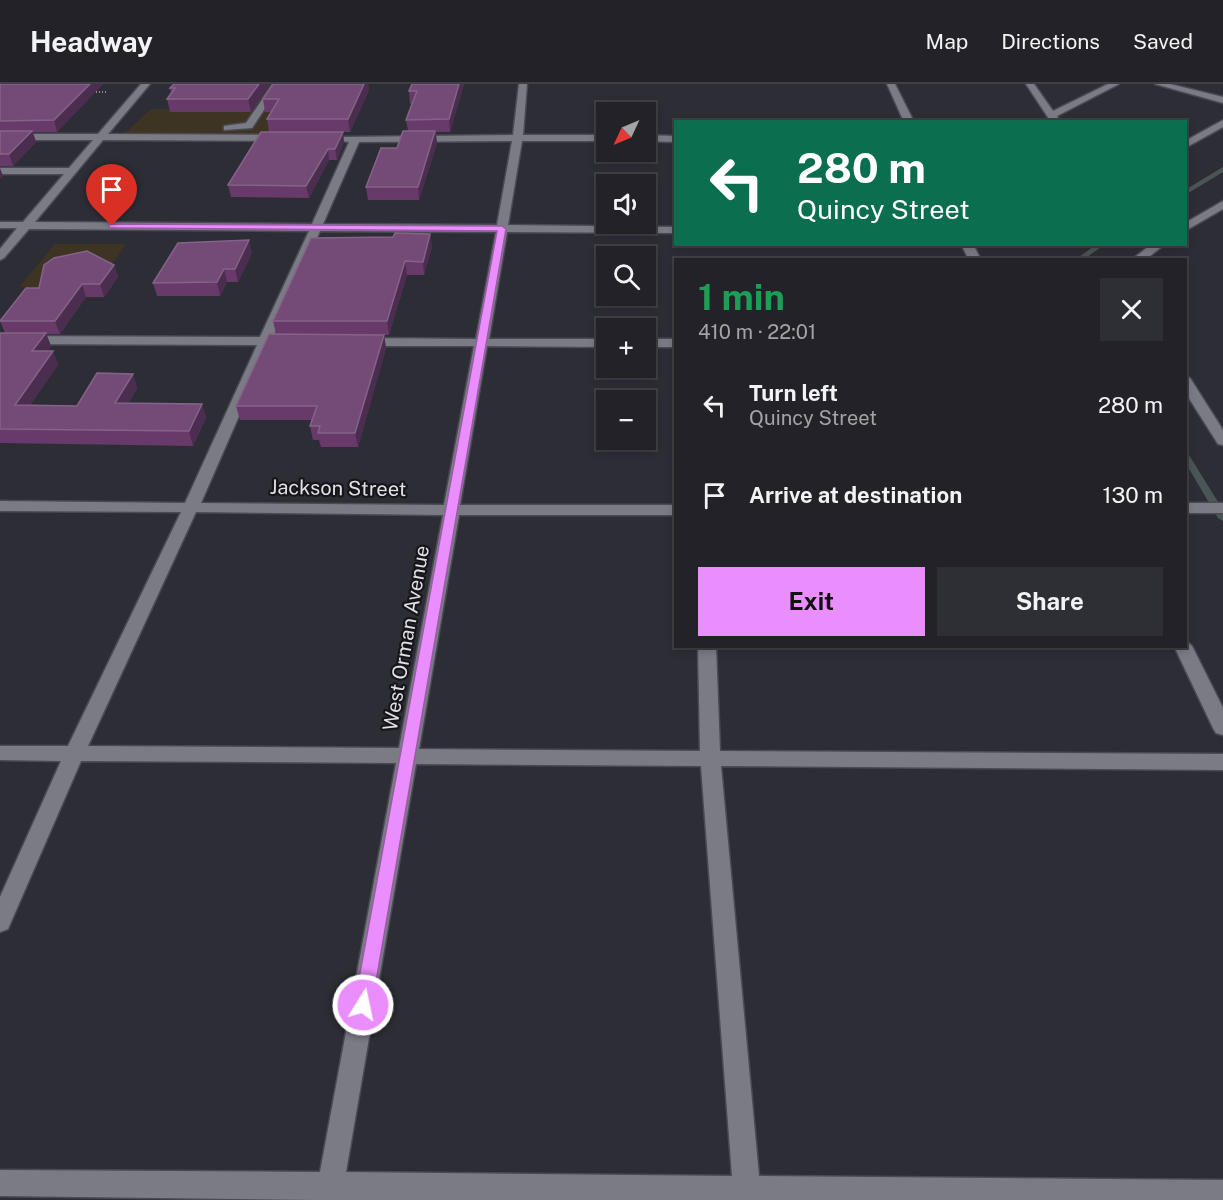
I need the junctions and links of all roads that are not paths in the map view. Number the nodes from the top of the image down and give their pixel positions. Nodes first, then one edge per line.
1 (146, 84) edge
2 (277, 84) edge
3 (524, 84) edge
4 (891, 84) edge
5 (1030, 84) edge
6 (1115, 84) edge
7 (1160, 84) edge
8 (1223, 100) edge
9 (1053, 118) edge
10 (908, 120) edge
11 (1223, 123) edge
12 (0, 137) edge
13 (101, 137) junction
14 (192, 138) junction
15 (518, 138) junction
16 (596, 138) edge
17 (656, 138) edge
18 (674, 138) edge
19 (297, 139) edge
20 (332, 139) edge
21 (355, 139) junction
22 (1187, 144) edge
23 (0, 171) edge
24 (72, 171) junction
25 (1223, 204) edge
26 (0, 225) edge
27 (28, 225) junction
28 (315, 227) junction
29 (1187, 227) edge
30 (502, 229) junction
31 (674, 230) edge
32 (1157, 246) edge
33 (0, 256) edge
34 (1140, 258) edge
35 (0, 340) edge
36 (266, 341) junction
37 (290, 341) edge
38 (349, 342) edge
39 (482, 342) junction
40 (596, 343) edge
41 (656, 343) edge
42 (674, 343) edge
43 (1187, 384) edge
44 (1223, 441) edge
45 (0, 506) edge
46 (191, 507) junction
47 (1187, 508) edge
48 (1223, 508) edge
49 (452, 510) junction
50 (674, 510) edge
51 (707, 648) edge
52 (1184, 648) edge
53 (1223, 728) edge
54 (0, 753) edge
55 (74, 754) junction
56 (407, 757) junction
57 (710, 759) junction
58 (1223, 762) edge
59 (0, 922) edge
60 (0, 1183) edge
61 (747, 1189) junction
62 (329, 1193) edge
63 (1223, 1193) edge

1 - 13 street
2 - 14 street
3 - 15 street, West Orman Avenue
4 - 10 street
5 - 9 street
6 - 9 street
7 - 8 street
11 - 22 street
12 - 13 street
13 - 14 street
13 - 24 street
14 - 19 street
15 - 16 street
15 - 21 street
15 - 30 street, West Orman Avenue
17 - 18 street
20 - 21 street
21 - 28 street
23 - 24 street
24 - 27 street
25 - 29 street
26 - 27 street
27 - 28 street
27 - 33 street
28 - 30 street
28 - 36 street
30 - 31 street
30 - 39 street, West Orman Avenue
32 - 34 street
35 - 36 street
36 - 37 street
36 - 46 street
38 - 39 street
39 - 40 street
39 - 49 street, West Orman Avenue
41 - 42 street
43 - 44 street
45 - 46 street, Jackson Street
46 - 49 street, Jackson Street
46 - 55 street
47 - 48 street
49 - 50 street, Jackson Street
49 - 56 street, West Orman Avenue
51 - 57 street
52 - 53 street
54 - 55 street
55 - 56 street
55 - 59 street
56 - 57 street
56 - 62 street, West Orman Avenue
57 - 58 street
57 - 61 street
60 - 62 street
61 - 62 street
61 - 63 street

